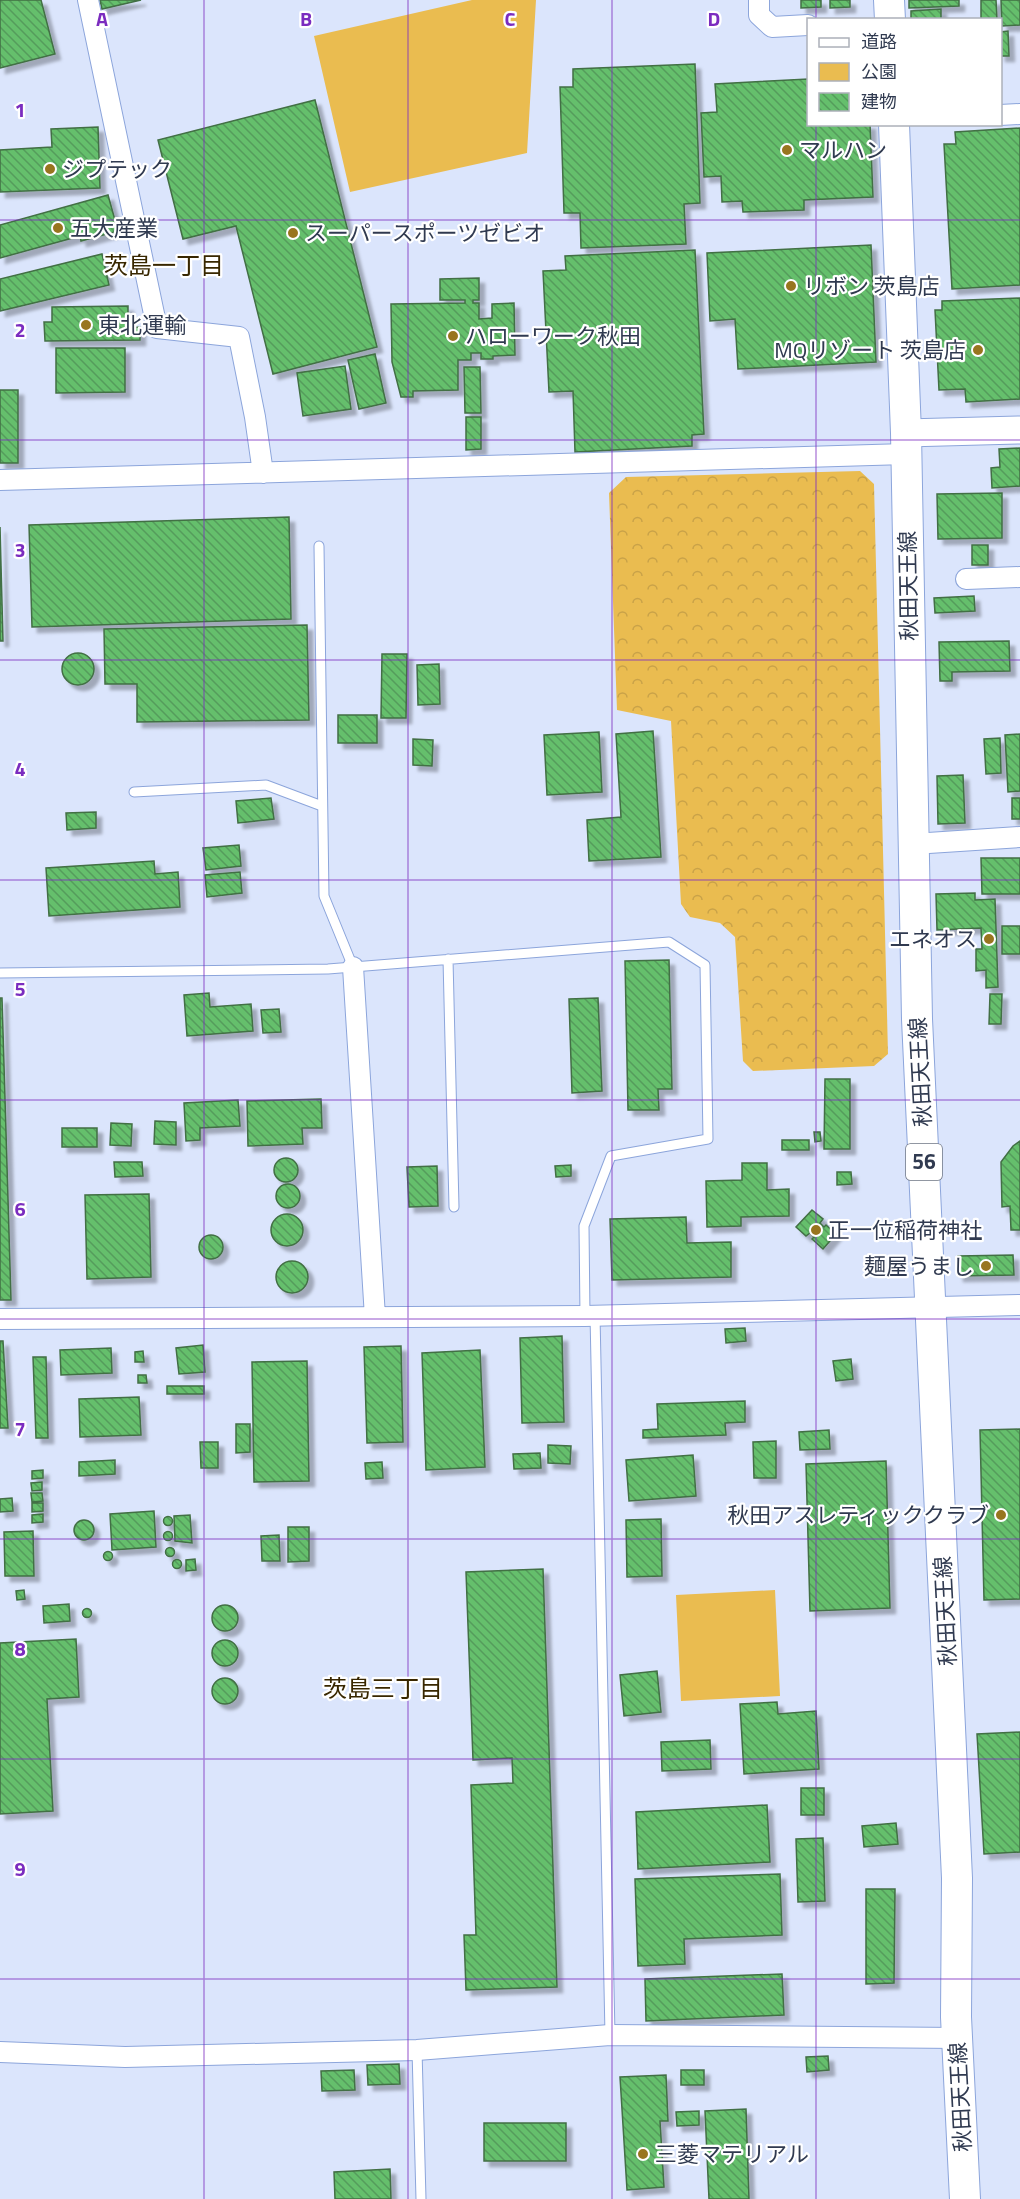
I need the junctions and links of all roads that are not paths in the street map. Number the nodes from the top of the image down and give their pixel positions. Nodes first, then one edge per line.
1 (88, 0) edge
2 (759, 0) edge
3 (889, 0) edge
4 (890, 18) edge
5 (807, 25) edge
6 (1020, 114) edge
7 (1002, 115) edge
8 (894, 126) edge
9 (1020, 430) edge
10 (906, 443) junction
11 (263, 473) junction
12 (0, 480) edge
13 (319, 546) dead end
14 (1020, 577) edge
15 (966, 579) dead end
16 (134, 792) dead end
17 (322, 806) junction
18 (1020, 837) edge
19 (913, 844) junction
20 (448, 959) junction
21 (353, 967) junction
22 (0, 973) edge
23 (454, 1207) dead end
24 (1020, 1305) edge
25 (932, 1307) junction
26 (590, 1316) junction
27 (375, 1317) junction
28 (0, 1319) edge
29 (610, 2035) junction
30 (958, 2038) junction
31 (417, 2050) junction
32 (0, 2052) edge
33 (421, 2199) edge
34 (965, 2199) edge

1 - 11 street
2 - 5 street
3 - 4 main road
6 - 7 street
8 - 10 main road, 秋田天王線 / 56
9 - 10 street
10 - 11 street
10 - 19 main road, 秋田天王線 / 56
11 - 12 street
13 - 17 lane
14 - 15 street
16 - 17 lane
17 - 21 lane
18 - 19 street
19 - 25 main road, 秋田天王線 / 56
20 - 21 lane
20 - 23 lane
20 - 26 lane
21 - 22 lane
21 - 27 street
24 - 25 street
25 - 26 street
25 - 30 main road, 秋田天王線 / 56
26 - 27 street
26 - 29 lane
27 - 28 street
29 - 30 street
29 - 31 street
30 - 34 main road, 秋田天王線 / 56
31 - 32 street
31 - 33 lane

